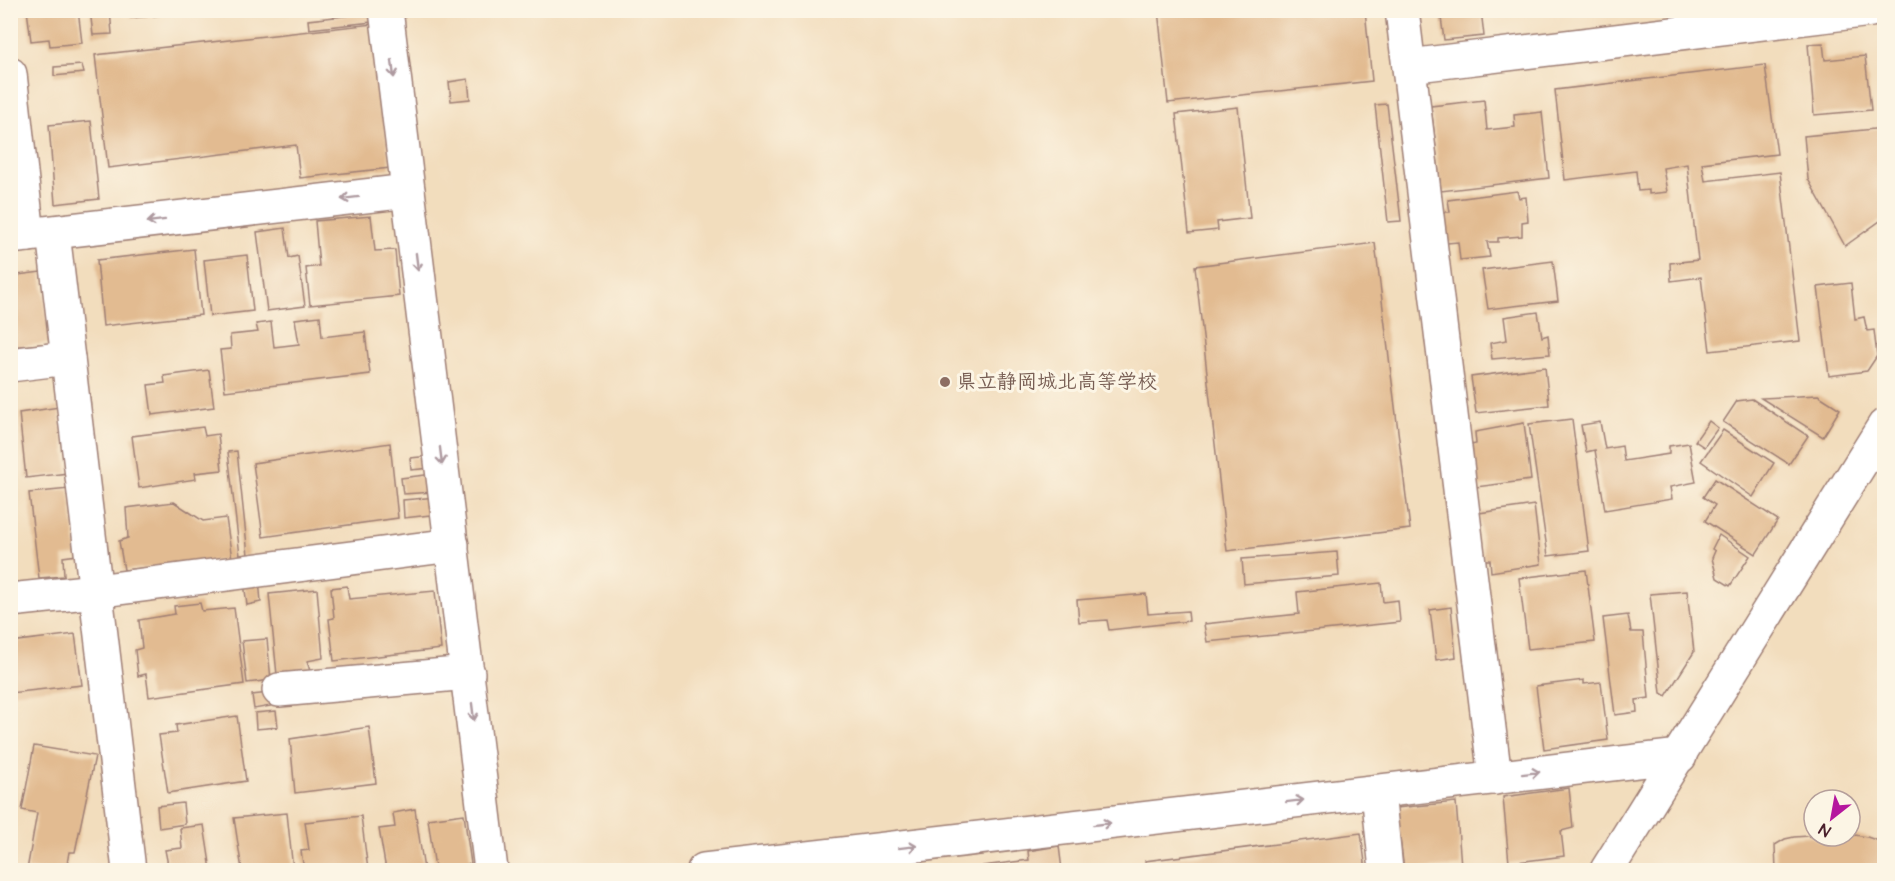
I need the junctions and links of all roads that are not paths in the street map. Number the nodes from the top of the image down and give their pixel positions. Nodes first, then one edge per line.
1 (386, 10) edge
2 (1402, 10) edge
3 (1871, 10) edge
4 (1409, 66) junction
5 (10, 74) edge
6 (408, 191) junction
7 (31, 235) edge
8 (68, 358) junction
9 (10, 365) edge
10 (1884, 426) edge
11 (452, 545) junction
12 (96, 591) junction
13 (10, 600) edge
14 (468, 673) junction
15 (279, 690) dead end
16 (1680, 756) junction
17 (1495, 778) junction
18 (1378, 792) junction
19 (858, 862) edge
20 (129, 870) edge
21 (491, 870) edge
22 (704, 870) edge
23 (1386, 870) edge
24 (1607, 870) edge

1 -> 6 street
2 - 4 street
3 - 4 street
4 - 17 street
5 - 7 street
6 -> 7 street
6 -> 11 street
7 - 8 street
8 - 9 street
8 - 12 street
10 - 16 street
11 - 12 street
11 - 14 street
12 - 13 street
12 - 20 street
14 - 15 street
14 -> 21 street
17 -> 16 street
16 - 24 street
17 - 18 street
19 -> 18 street
18 - 23 street
19 - 22 street

